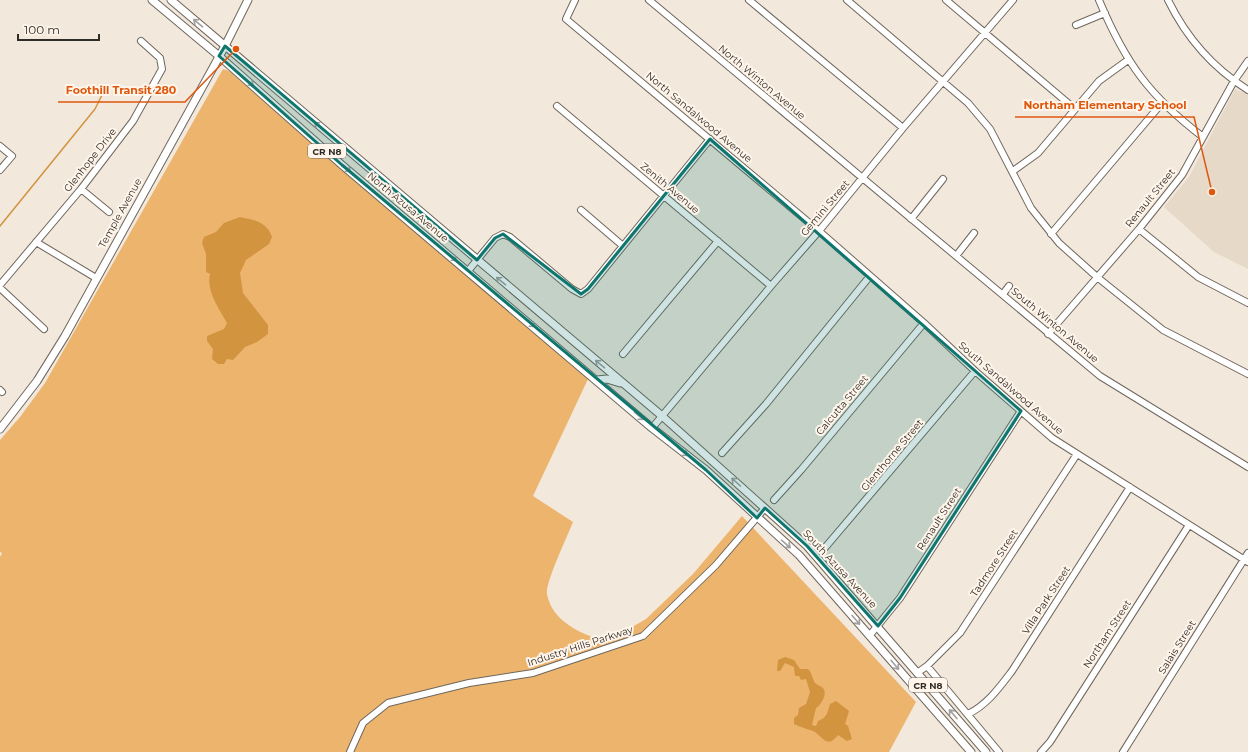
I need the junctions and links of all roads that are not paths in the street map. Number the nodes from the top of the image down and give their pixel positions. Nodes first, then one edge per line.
1 (152, 0) edge
2 (171, 0) edge
3 (248, 0) edge
4 (575, 0) edge
5 (649, 0) edge
6 (750, 0) edge
7 (847, 0) edge
8 (946, 0) edge
9 (1013, 0) edge
10 (1099, 0) edge
11 (1168, 0) edge
12 (1105, 13) junction
13 (1076, 25) dead end
14 (984, 33) junction
15 (140, 42) dead end
16 (225, 46) junction
17 (219, 56) junction
18 (1128, 60) junction
19 (1248, 61) edge
20 (942, 81) junction
21 (1234, 81) junction
22 (1248, 90) edge
23 (1162, 103) junction
24 (557, 106) dead end
25 (1075, 109) junction
26 (903, 128) junction
27 (1203, 137) junction
28 (710, 139) junction
29 (0, 146) edge
30 (0, 170) edge
31 (1013, 171) junction
32 (862, 179) junction
33 (943, 179) dead end
34 (81, 189) junction
35 (665, 197) junction
36 (581, 210) dead end
37 (109, 212) dead end
38 (911, 219) junction
39 (1139, 229) junction
40 (819, 231) junction
41 (974, 233) dead end
42 (1051, 234) junction
43 (718, 241) junction
44 (36, 242) junction
45 (623, 246) junction
46 (956, 256) junction
47 (477, 260) junction
48 (468, 271) junction
49 (870, 276) junction
50 (1097, 277) junction
51 (96, 278) junction
52 (0, 286) edge
53 (771, 286) junction
54 (1008, 286) dead end
55 (1003, 294) junction
56 (1248, 303) edge
57 (924, 323) junction
58 (44, 329) dead end
59 (1048, 334) junction
60 (623, 354) dead end
61 (975, 371) junction
62 (1248, 374) edge
63 (597, 380) junction
64 (626, 386) junction
65 (1021, 411) junction
66 (662, 416) junction
67 (652, 428) junction
68 (0, 429) edge
69 (722, 453) dead end
70 (1077, 454) junction
71 (1248, 467) edge
72 (1130, 487) junction
73 (774, 500) dead end
74 (765, 508) junction
75 (757, 518) junction
76 (1189, 525) junction
77 (823, 550) dead end
78 (1248, 554) edge
79 (1246, 561) edge
80 (878, 626) junction
81 (870, 635) junction
82 (927, 666) junction
83 (917, 672) junction
84 (968, 714) junction
85 (979, 743) junction
86 (970, 751) edge
87 (350, 752) edge
88 (986, 752) edge
89 (999, 752) edge
90 (1041, 752) edge
91 (1123, 752) edge

1 - 17 main road, North Azusa Avenue / CR N8
16 -> 2 main road, North Azusa Avenue / CR N8
3 - 16 main road, Temple Avenue
4 - 28 street, North Sandalwood Avenue
5 - 32 street, North Winton Avenue
6 - 26 street
7 - 20 street
8 - 14 street
9 - 14 street, Gemini Street
10 - 12 street
11 - 21 street
12 - 13 street
12 - 18 street
14 - 20 street, Gemini Street
14 - 25 street
15 - 34 street, Glenhope Drive
16 - 17 main road, Temple Avenue
47 -> 16 main road, North Azusa Avenue / CR N8
17 -> 48 main road, North Azusa Avenue / CR N8
17 - 51 main road, Temple Avenue
18 - 23 street
18 - 25 street
19 - 21 street, Renault Street
20 - 26 street, Gemini Street
20 - 31 street
21 - 22 street
21 - 27 street, Renault Street
23 - 27 street
23 - 42 street
24 - 35 street, Zenith Avenue
25 - 31 street
26 - 32 street, Gemini Street
27 - 39 street, Renault Street
28 - 35 street
28 - 40 street, North Sandalwood Avenue
29 - 30 street
31 - 42 street
32 - 38 street, South Winton Avenue
32 - 40 street, Gemini Street
33 - 38 street
34 - 37 street
34 - 44 street, Glenhope Drive
35 - 43 street, Zenith Avenue
35 - 45 street
36 - 45 street
38 - 46 street, South Winton Avenue
39 - 50 street, Renault Street
39 - 56 street
40 - 49 street, South Sandalwood Avenue
40 - 53 street, Gemini Street
41 - 46 street
42 - 50 street
43 - 53 street, Zenith Avenue
43 - 60 street
44 - 51 street
44 - 52 street, Glenhope Drive
45 - 47 street
46 - 55 street, South Winton Avenue
47 - 48 street
64 -> 47 main road, North Azusa Avenue / CR N8
48 -> 63 main road, North Azusa Avenue / CR N8
49 - 57 street, South Sandalwood Avenue
49 - 69 street
50 - 59 street, Renault Street
50 - 62 street
51 - 68 main road, Temple Avenue
52 - 58 street
53 - 66 street, Gemini Street
54 - 55 street
55 - 59 street, South Winton Avenue
57 - 61 street, South Sandalwood Avenue
57 - 73 street, Calcutta Street
59 - 71 street, South Winton Avenue
61 - 65 street, South Sandalwood Avenue
61 - 77 street, Glenthorne Street
63 - 64 main road
63 -> 67 main road, North Azusa Avenue / CR N8
64 - 66 main road, North Azusa Avenue / CR N8
65 - 70 street, South Sandalwood Avenue
65 - 80 street, Renault Street
66 - 67 street, Gemini Street
74 -> 66 main road, South Azusa Avenue / CR N8
67 -> 75 main road, South Azusa Avenue / CR N8
70 - 72 street, South Sandalwood Avenue
70 - 82 street, Tadmore Street
72 - 76 street, South Sandalwood Avenue
72 - 84 street, Villa Park Street
74 - 75 street, Industry Hills Parkway
74 - 80 main road, South Azusa Avenue / CR N8
75 -> 81 main road, South Azusa Avenue / CR N8
75 - 87 street, Industry Hills Parkway
76 - 79 street, South Sandalwood Avenue
76 - 90 street, Northam Street
78 - 79 street, Salais Street
79 - 91 street, Salais Street
80 - 81 street, Renault Street
80 - 83 main road, South Azusa Avenue / CR N8
81 -> 86 main road, South Azusa Avenue / CR N8
82 - 83 street, Tadmore Street
82 - 84 street
85 -> 83 main road, South Azusa Avenue / CR N8
84 - 89 street
85 - 86 main road
85 - 88 main road, South Azusa Avenue / CR N8

